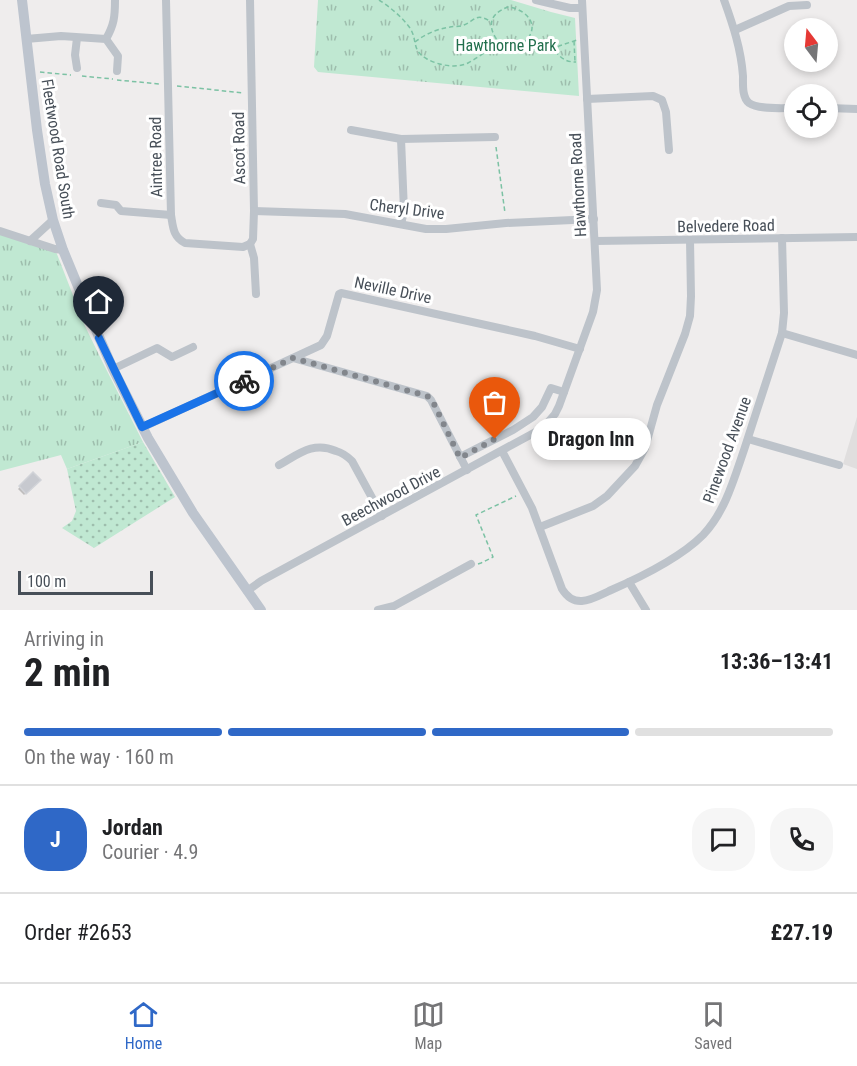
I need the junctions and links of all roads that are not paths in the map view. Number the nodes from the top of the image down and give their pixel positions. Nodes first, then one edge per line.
1 (22, 0) edge
2 (114, 0) edge
3 (166, 0) edge
4 (250, 0) edge
5 (536, 0) edge
6 (724, 0) edge
7 (582, 4) edge
8 (807, 5) dead end
9 (735, 30) junction
10 (76, 38) junction
11 (26, 39) junction
12 (106, 39) junction
13 (77, 68) dead end
14 (117, 71) dead end
15 (587, 99) junction
16 (784, 107) edge
17 (838, 108) edge
18 (857, 109) edge
19 (351, 129) dead end
20 (495, 137) road end
21 (401, 139) junction
22 (669, 150) dead end
23 (101, 203) dead end
24 (254, 211) junction
25 (171, 215) junction
26 (594, 219) junction
27 (53, 220) junction
28 (401, 224) junction
29 (0, 231) edge
30 (857, 237) edge
31 (782, 238) junction
32 (690, 240) junction
33 (30, 241) junction
34 (595, 241) junction
35 (250, 244) junction
36 (63, 250) junction
37 (256, 294) dead end
38 (782, 333) junction
39 (193, 347) dead end
40 (580, 349) junction
41 (857, 355) edge
42 (293, 358) junction
43 (574, 365) joint
44 (113, 369) junction
45 (564, 392) junction
46 (142, 427) junction
47 (748, 439) junction
48 (502, 451) junction
49 (460, 458) junction
50 (279, 465) dead end
51 (839, 465) dead end
52 (467, 470) junction
53 (382, 516) junction
54 (540, 527) junction
55 (471, 564) road end
56 (629, 582) junction
57 (248, 591) junction
58 (572, 601) junction
59 (395, 608) edge
60 (261, 610) edge
61 (378, 610) edge
62 (569, 610) edge
63 (646, 610) edge

1 - 11 main road, Fleetwood Road South
2 - 12 street
3 - 25 street, Aintree Road
4 - 24 street, Ascot Road
5 - 7 street
6 - 9 street
7 - 15 street, Hawthorne Road
8 - 9 street
9 - 16 street
10 - 11 street
10 - 12 street
10 - 13 street
11 - 27 main road, Fleetwood Road South
12 - 14 street
15 - 22 street
15 - 26 street, Hawthorne Road
17 - 18 street
19 - 21 street
20 - 21 street
21 - 28 street
23 - 25 street
24 - 28 street, Cheryl Drive
24 - 35 street, Ascot Road
25 - 35 street, Aintree Road
26 - 28 street, Cheryl Drive
26 - 34 street, Hawthorne Road
27 - 33 street
27 - 36 main road, Fleetwood Road South
29 - 33 street
30 - 31 street, Belvedere Road
31 - 32 street, Belvedere Road
31 - 38 street, Pinewood Avenue
32 - 34 street, Belvedere Road
32 - 54 street
33 - 36 street
34 - 40 street, Hawthorne Road
35 - 37 street, Ascot Road
36 - 44 main road, Fleetwood Road South
38 - 41 street
38 - 47 street, Pinewood Avenue
39 - 44 street
40 - 42 street, Neville Drive
40 - 43 street, Hawthorne Road
42 - 46 street, Neville Drive
42 - 49 street
43 - 45 street, Beechwood Drive
44 - 46 main road, Fleetwood Road South
45 - 48 street, Beechwood Drive
45 - 49 street, Beechwood Drive
46 - 57 main road, Fleetwood Road South
47 - 51 street
47 - 56 street, Pinewood Avenue
48 - 52 street, Beechwood Drive
48 - 54 street
49 - 52 street
50 - 53 street
52 - 53 street, Beechwood Drive
53 - 57 street, Beechwood Drive
54 - 58 street
55 - 59 street
56 - 58 street, Pinewood Avenue
56 - 63 street
57 - 60 main road, Fleetwood Road South
58 - 62 street
59 - 61 street

